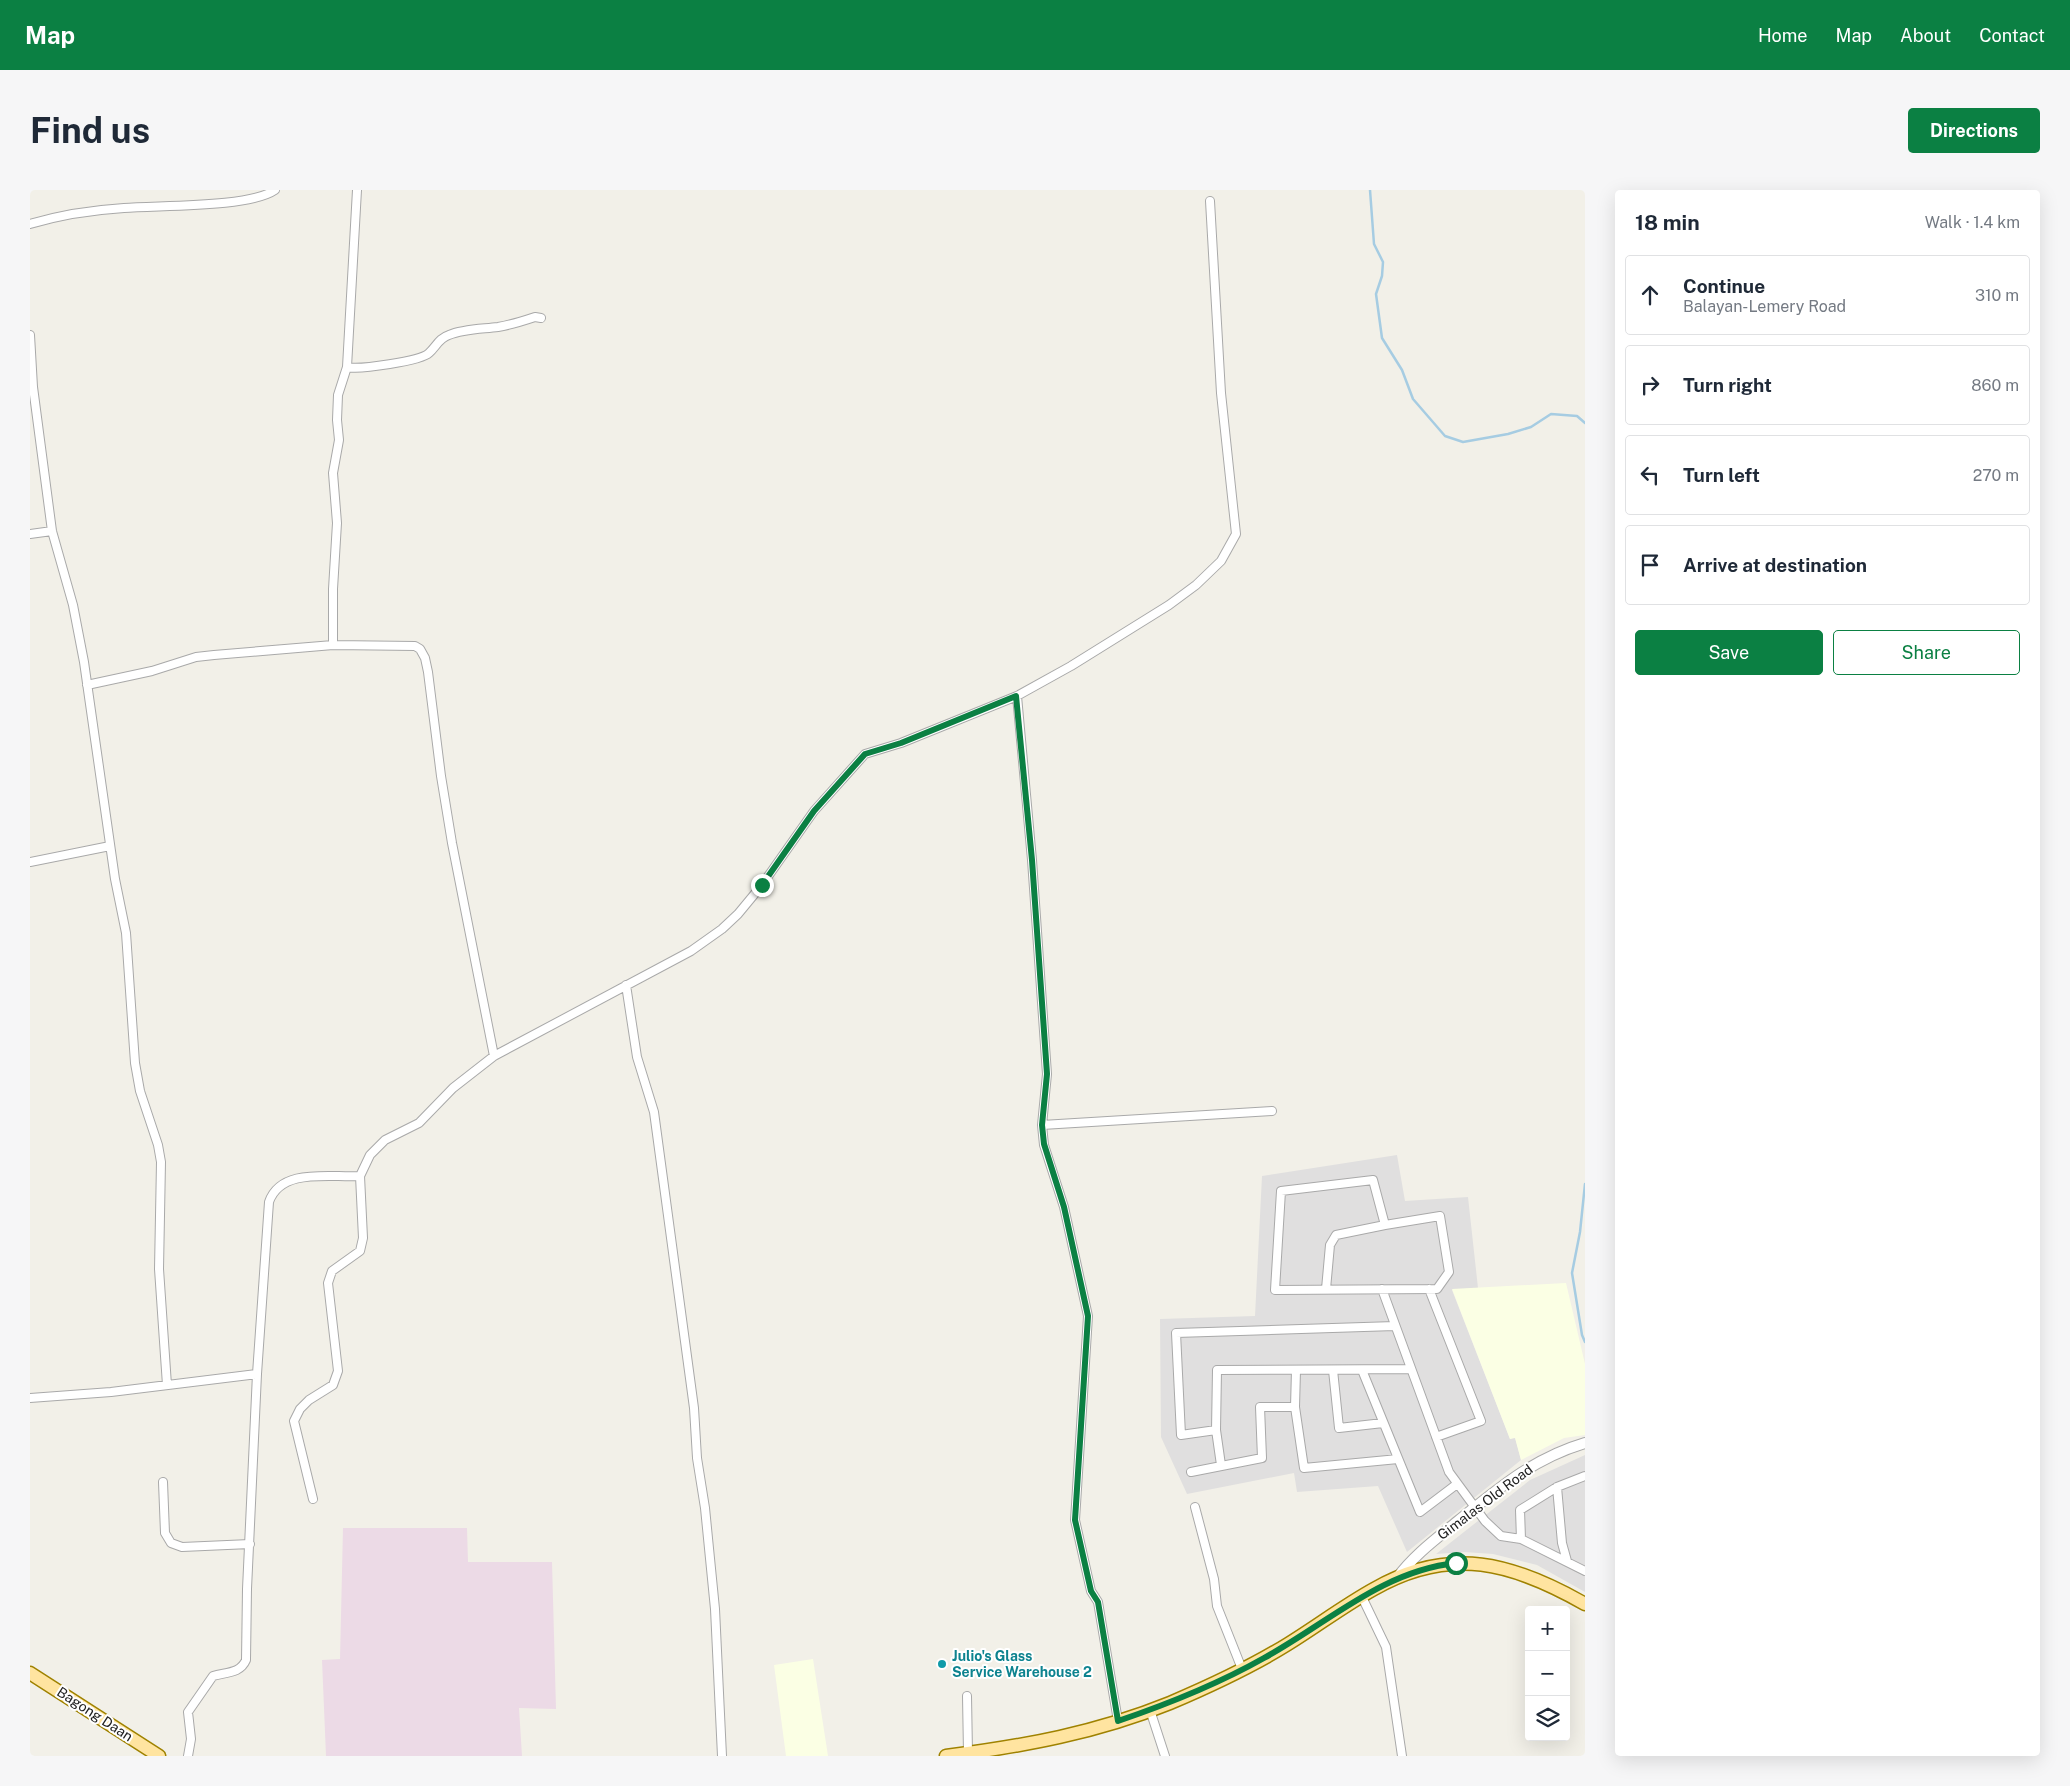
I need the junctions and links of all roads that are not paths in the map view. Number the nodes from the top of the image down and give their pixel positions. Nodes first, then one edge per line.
1 (275, 190) edge
2 (357, 190) edge
3 (1210, 201) dead end
4 (30, 224) edge
5 (541, 318) dead end
6 (30, 335) edge
7 (347, 367) junction
8 (52, 531) junction
9 (30, 534) edge
10 (333, 645) junction
11 (87, 685) junction
12 (1016, 696) junction
13 (110, 846) junction
14 (30, 862) edge
15 (626, 985) junction
16 (494, 1056) junction
17 (1272, 1111) dead end
18 (1042, 1125) junction
19 (360, 1176) junction
20 (1384, 1225) junction
21 (1382, 1288) junction
22 (1429, 1288) junction
23 (1326, 1290) junction
24 (1395, 1326) junction
25 (1411, 1369) junction
26 (1296, 1370) junction
27 (1333, 1370) junction
28 (1362, 1370) junction
29 (257, 1374) junction
30 (167, 1385) junction
31 (30, 1398) edge
32 (1295, 1407) junction
33 (1383, 1423) junction
34 (1216, 1430) junction
35 (1436, 1437) junction
36 (1585, 1443) edge
37 (1398, 1459) junction
38 (1221, 1465) junction
39 (1192, 1472) dead end
40 (1585, 1476) edge
41 (162, 1482) dead end
42 (1457, 1484) junction
43 (1557, 1487) junction
44 (312, 1499) dead end
45 (1195, 1507) dead end
46 (1475, 1508) junction
47 (1521, 1539) junction
48 (1562, 1543) junction
49 (250, 1544) junction
50 (1540, 1548) junction
51 (1567, 1561) junction
52 (1585, 1571) edge
53 (1397, 1578) junction
54 (1362, 1596) junction
55 (1585, 1604) edge
56 (1242, 1669) junction
57 (30, 1672) edge
58 (967, 1696) dead end
59 (1150, 1710) junction
60 (1118, 1721) junction
61 (968, 1753) junction
62 (159, 1756) edge
63 (188, 1756) edge
64 (722, 1756) edge
65 (946, 1756) edge
66 (1165, 1756) edge
67 (1402, 1756) edge

1 - 4 street
2 - 7 street
3 - 12 street
5 - 7 street
6 - 8 street
7 - 10 street
8 - 9 street
8 - 11 street
10 - 11 street
10 - 16 street
11 - 13 street
12 - 15 street
12 - 18 street
13 - 14 street
13 - 30 street
15 - 16 street
15 - 64 street
16 - 19 street
17 - 18 street
18 - 60 street
19 - 29 street
19 - 44 street
20 - 22 street
20 - 23 street
20 - 23 street
21 - 22 street
21 - 23 street
21 - 24 street
22 - 35 street
24 - 25 street
24 - 34 street
25 - 28 street
25 - 35 street
26 - 27 street
26 - 32 street
26 - 34 street
27 - 28 street
27 - 33 street
28 - 33 street
29 - 30 street
29 - 49 street
30 - 31 street
32 - 37 street
32 - 38 street
33 - 37 street
34 - 38 street
35 - 42 street
36 - 46 street, Gimalas Old Road
37 - 42 street
38 - 39 street
40 - 43 street
41 - 49 street
42 - 46 street
43 - 47 street
43 - 48 street
45 - 56 street
46 - 47 street
46 - 53 street, Gimalas Old Road
47 - 50 street
48 - 50 street
48 - 51 street
49 - 63 street
50 - 51 street
51 - 52 street
53 - 54 main road
53 - 55 main road
54 - 56 main road
54 - 67 street
56 - 59 main road
57 - 62 main road, Bagong Daan
58 - 61 street
59 - 60 main road
59 - 66 street
60 - 61 main road
61 - 65 main road

